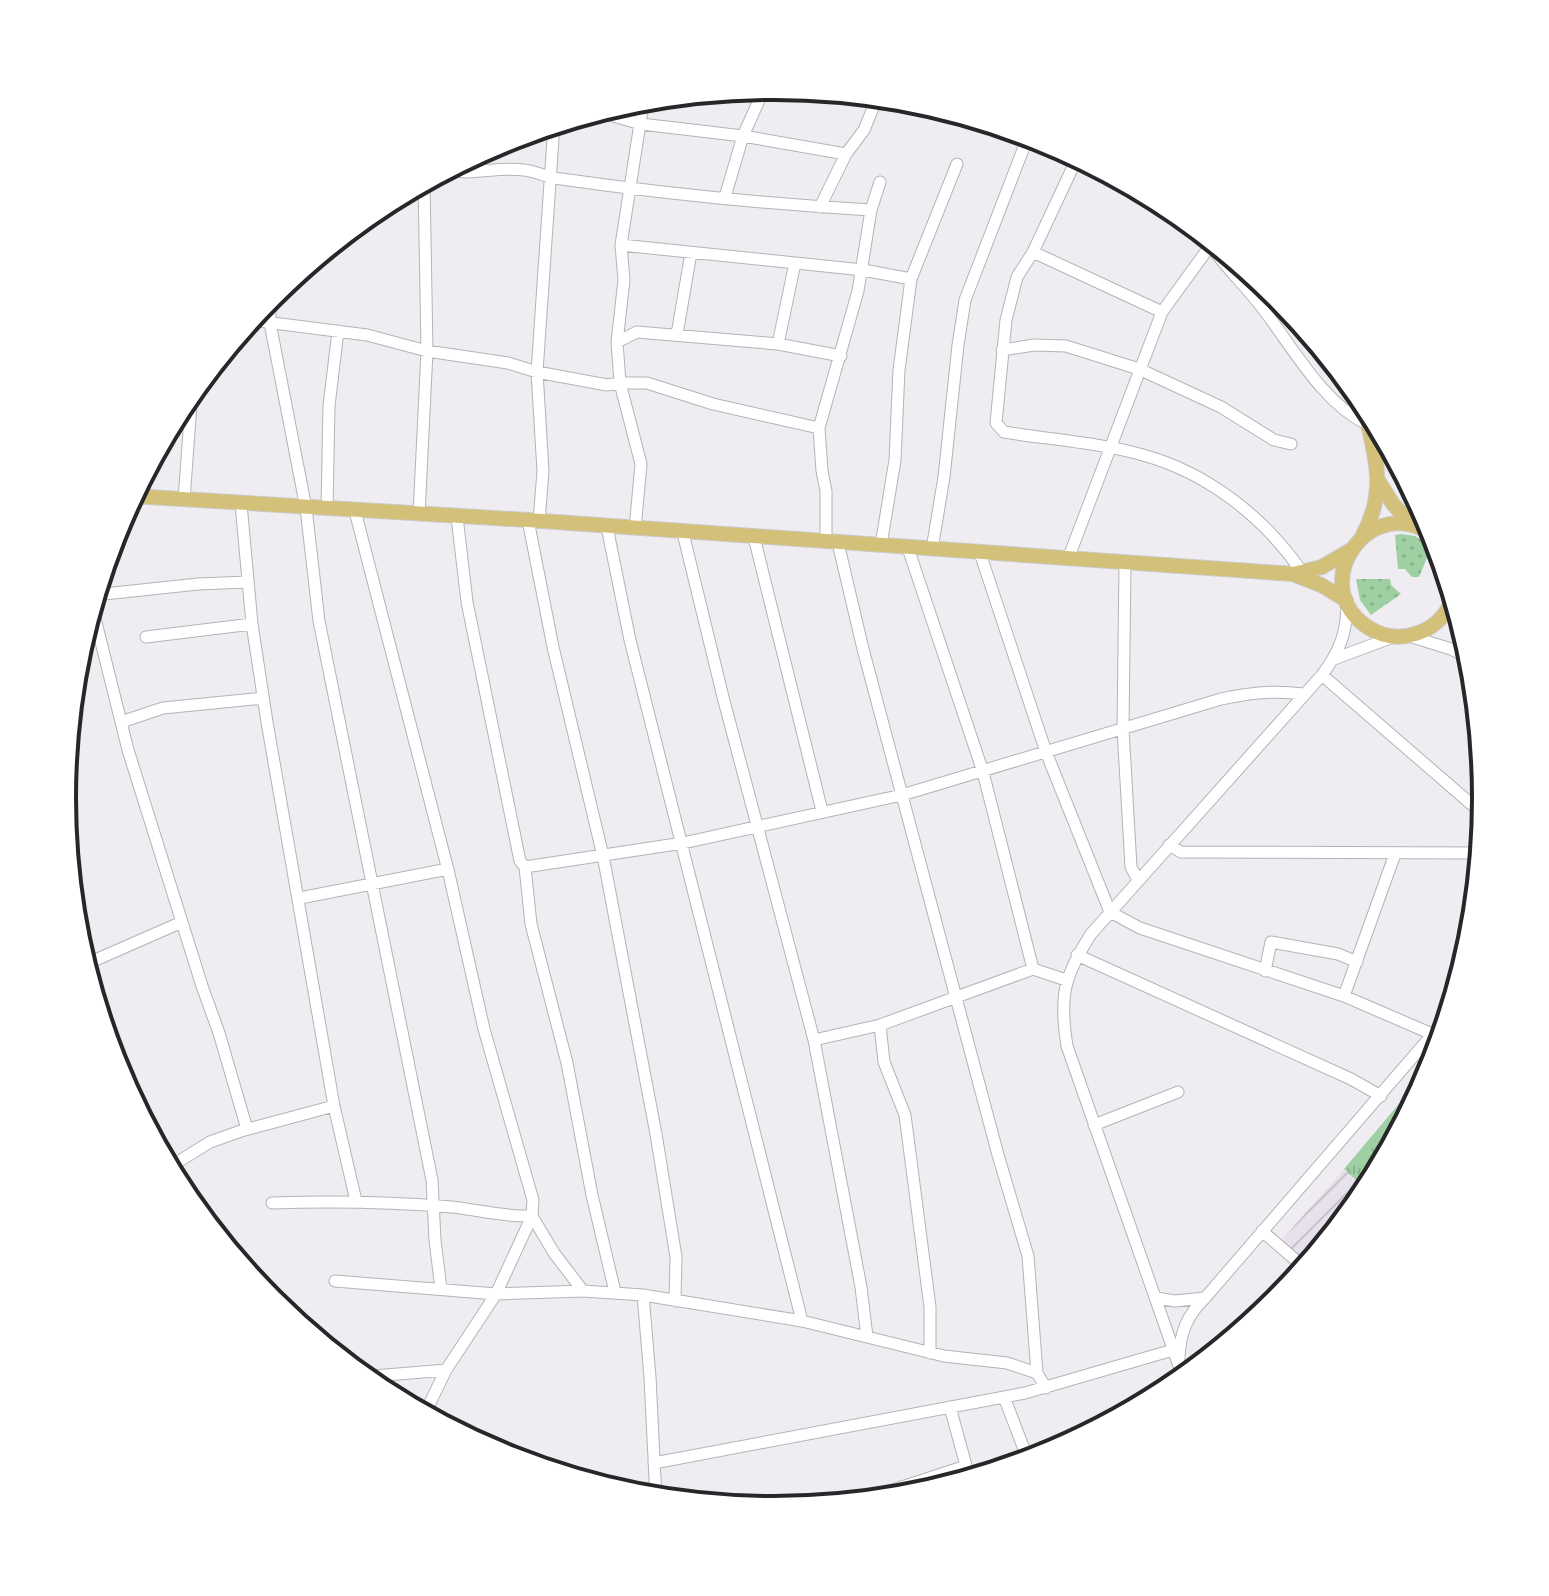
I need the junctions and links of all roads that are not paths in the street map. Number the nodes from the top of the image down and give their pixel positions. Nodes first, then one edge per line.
1 (759, 100) edge
2 (874, 106) edge
3 (642, 112) edge
4 (618, 117) edge
5 (641, 124) junction
6 (553, 136) edge
7 (743, 136) junction
8 (1024, 146) edge
9 (846, 154) junction
10 (957, 164) dead end
11 (1073, 167) edge
12 (465, 173) edge
13 (549, 177) junction
14 (880, 182) dead end
15 (631, 187) junction
16 (424, 193) edge
17 (725, 197) junction
18 (820, 207) junction
19 (871, 210) junction
20 (621, 245) junction
21 (1207, 250) edge
22 (1033, 252) junction
23 (691, 253) junction
24 (795, 263) junction
25 (1227, 267) edge
26 (863, 270) junction
27 (911, 279) junction
28 (1162, 312) junction
29 (270, 315) edge
30 (264, 322) edge
31 (270, 323) junction
32 (338, 331) junction
33 (677, 334) junction
34 (617, 342) junction
35 (778, 344) junction
36 (1002, 350) junction
37 (427, 351) junction
38 (841, 356) junction
39 (1139, 369) junction
40 (537, 372) junction
41 (620, 383) junction
42 (190, 416) edge
43 (1362, 421) edge
44 (819, 428) junction
45 (1369, 432) edge
46 (1291, 444) dead end
47 (1110, 449) junction
48 (1379, 482) junction
49 (144, 497) edge
50 (184, 500) junction
51 (241, 504) junction
52 (306, 508) junction
53 (327, 509) junction
54 (355, 511) junction
55 (419, 515) junction
56 (457, 517) junction
57 (1415, 520) edge
58 (533, 521) junction
59 (1417, 524) edge
60 (607, 527) junction
61 (635, 529) junction
62 (683, 533) junction
63 (1363, 536) junction
64 (754, 537) junction
65 (832, 542) junction
66 (881, 545) junction
67 (908, 548) junction
68 (932, 549) junction
69 (1352, 549) junction
70 (980, 553) junction
71 (1068, 559) junction
72 (1125, 563) junction
73 (1297, 573) junction
74 (248, 582) junction
75 (107, 594) edge
76 (1346, 601) junction
77 (1447, 610) edge
78 (252, 624) junction
79 (97, 628) edge
80 (1409, 636) junction
81 (146, 637) dead end
82 (1393, 637) junction
83 (1458, 654) edge
84 (1333, 659) junction
85 (1322, 675) junction
86 (1303, 694) junction
87 (263, 698) junction
88 (121, 722) junction
89 (1123, 729) junction
90 (1046, 752) junction
91 (983, 772) junction
92 (902, 795) junction
93 (1473, 805) edge
94 (822, 811) junction
95 (757, 827) junction
96 (683, 843) junction
97 (1169, 845) junction
98 (1471, 853) edge
99 (1395, 854) junction
100 (603, 856) junction
101 (525, 867) junction
102 (448, 869) junction
103 (1138, 880) junction
104 (370, 884) junction
105 (300, 898) junction
106 (1110, 912) junction
107 (182, 922) junction
108 (1077, 955) junction
109 (95, 960) edge
110 (1357, 962) junction
111 (1033, 969) junction
112 (1265, 971) junction
113 (1066, 980) junction
114 (1344, 996) junction
115 (957, 999) junction
116 (880, 1025) junction
117 (1432, 1034) joint
118 (814, 1040) junction
119 (1178, 1092) dead end
120 (1381, 1096) junction
121 (334, 1106) junction
122 (1094, 1125) junction
123 (247, 1129) junction
124 (179, 1161) edge
125 (356, 1201) junction
126 (272, 1203) dead end
127 (432, 1206) junction
128 (532, 1216) junction
129 (1262, 1231) junction
130 (1297, 1262) edge
131 (335, 1281) dead end
132 (441, 1289) junction
133 (583, 1291) junction
134 (615, 1292) junction
135 (496, 1294) junction
136 (643, 1295) junction
137 (1156, 1298) junction
138 (1205, 1298) junction
139 (675, 1301) junction
140 (1188, 1317) junction
141 (1163, 1320) junction
142 (802, 1321) junction
143 (867, 1337) junction
144 (1173, 1350) junction
145 (930, 1353) junction
146 (1181, 1366) edge
147 (1179, 1367) edge
148 (446, 1370) junction
149 (1037, 1373) junction
150 (381, 1375) edge
151 (1046, 1388) junction
152 (1004, 1397) junction
153 (429, 1405) edge
154 (950, 1407) junction
155 (1024, 1450) edge
156 (654, 1463) junction
157 (966, 1466) junction
158 (967, 1469) edge
159 (937, 1477) edge
160 (655, 1486) edge

1 - 7 street
2 - 9 street
3 - 5 street
4 - 5 street
5 - 7 street
5 - 15 street
6 - 13 street
7 - 9 street
7 - 17 street
8 - 68 street
9 - 18 street
10 - 27 street
11 - 22 street
12 - 13 street
13 - 15 street
13 - 40 street
14 - 19 street
15 - 17 street
15 - 20 street
16 - 37 street
17 - 18 street
18 - 19 street
19 - 26 street
20 - 23 street
20 - 34 street
21 - 28 street
22 - 28 street
22 - 36 street
23 - 24 street
23 - 33 street
24 - 26 street
24 - 35 street
25 - 43 street
26 - 27 street
26 - 38 street
27 - 66 street
28 - 39 street
29 - 31 street
30 - 31 street
31 - 32 street
31 - 52 street
32 - 37 street
32 - 53 street
33 - 34 street
33 - 35 street
34 - 41 street
35 - 38 street
36 - 39 street
36 - 47 street
37 - 40 street
37 - 55 street
38 - 44 street
39 - 46 street
39 - 47 street
40 - 41 street
40 - 58 street
41 - 44 street
41 - 61 street
42 - 50 street
44 - 65 street
45 - 48 main road
47 - 71 street
47 - 73 street
48 - 57 main road
48 - 63 main road
49 - 50 main road
50 - 51 main road
51 - 52 main road
51 - 74 street
52 - 53 main road
52 - 104 street
53 - 54 main road
54 - 55 main road
54 - 102 street
55 - 56 main road
56 - 58 main road
56 - 101 street
58 - 60 main road
58 - 100 street
59 - 63 main road
60 - 61 main road
60 - 96 street
61 - 62 main road
62 - 64 main road
62 - 95 street
63 - 69 main road
64 - 65 main road
64 - 94 street
65 - 66 main road
65 - 92 street
66 - 67 main road
67 - 68 main road
67 - 91 street
68 - 70 main road
69 - 73 main road
69 - 76 main road
70 - 71 main road
70 - 90 street
71 - 72 main road
72 - 73 main road
72 - 89 street
73 - 76 main road
74 - 75 street
74 - 78 street
76 - 82 main road
76 - 84 street
77 - 80 main road
78 - 81 street
78 - 87 street
79 - 88 street
80 - 82 main road
80 - 83 street
82 - 84 street
84 - 85 street
85 - 86 street
85 - 93 street
86 - 89 street
86 - 97 street
87 - 88 street
87 - 105 street
88 - 107 street
89 - 90 street
89 - 103 street
90 - 91 street
90 - 106 street
91 - 92 street
91 - 111 street
92 - 94 street
92 - 115 street
94 - 95 street
95 - 96 street
95 - 118 street
96 - 100 street
96 - 142 street
97 - 99 street
97 - 103 street
98 - 99 street
99 - 110 street
100 - 101 street
100 - 139 street
101 - 134 street
102 - 104 street
102 - 128 street
103 - 106 street
104 - 105 street
104 - 127 street
105 - 121 street
106 - 108 street
106 - 112 street
107 - 109 street
107 - 123 street
108 - 113 street
108 - 120 street
110 - 112 street
110 - 114 street
111 - 113 street
111 - 115 street
112 - 114 street
113 - 122 street
114 - 117 street
115 - 116 street
115 - 149 street
116 - 118 street
116 - 145 street
117 - 120 street
118 - 143 street
119 - 122 street
120 - 129 street
121 - 123 street
121 - 125 street
122 - 137 street
123 - 124 street
125 - 126 street
125 - 127 street
127 - 128 street
127 - 132 street
128 - 133 street
128 - 135 street
129 - 130 street
129 - 138 street
131 - 132 street
132 - 135 street
133 - 134 street
133 - 135 street
134 - 136 street
135 - 148 street
136 - 139 street
136 - 156 street
137 - 138 street
137 - 141 street
138 - 140 street
139 - 142 street
140 - 141 street
140 - 146 street
141 - 144 street
142 - 143 street
143 - 145 street
144 - 147 street
144 - 151 street
145 - 149 street
148 - 150 street
148 - 153 street
149 - 151 street
151 - 152 street
152 - 154 street
152 - 155 street
154 - 156 street
154 - 157 street
156 - 160 street
157 - 158 street
157 - 159 street

